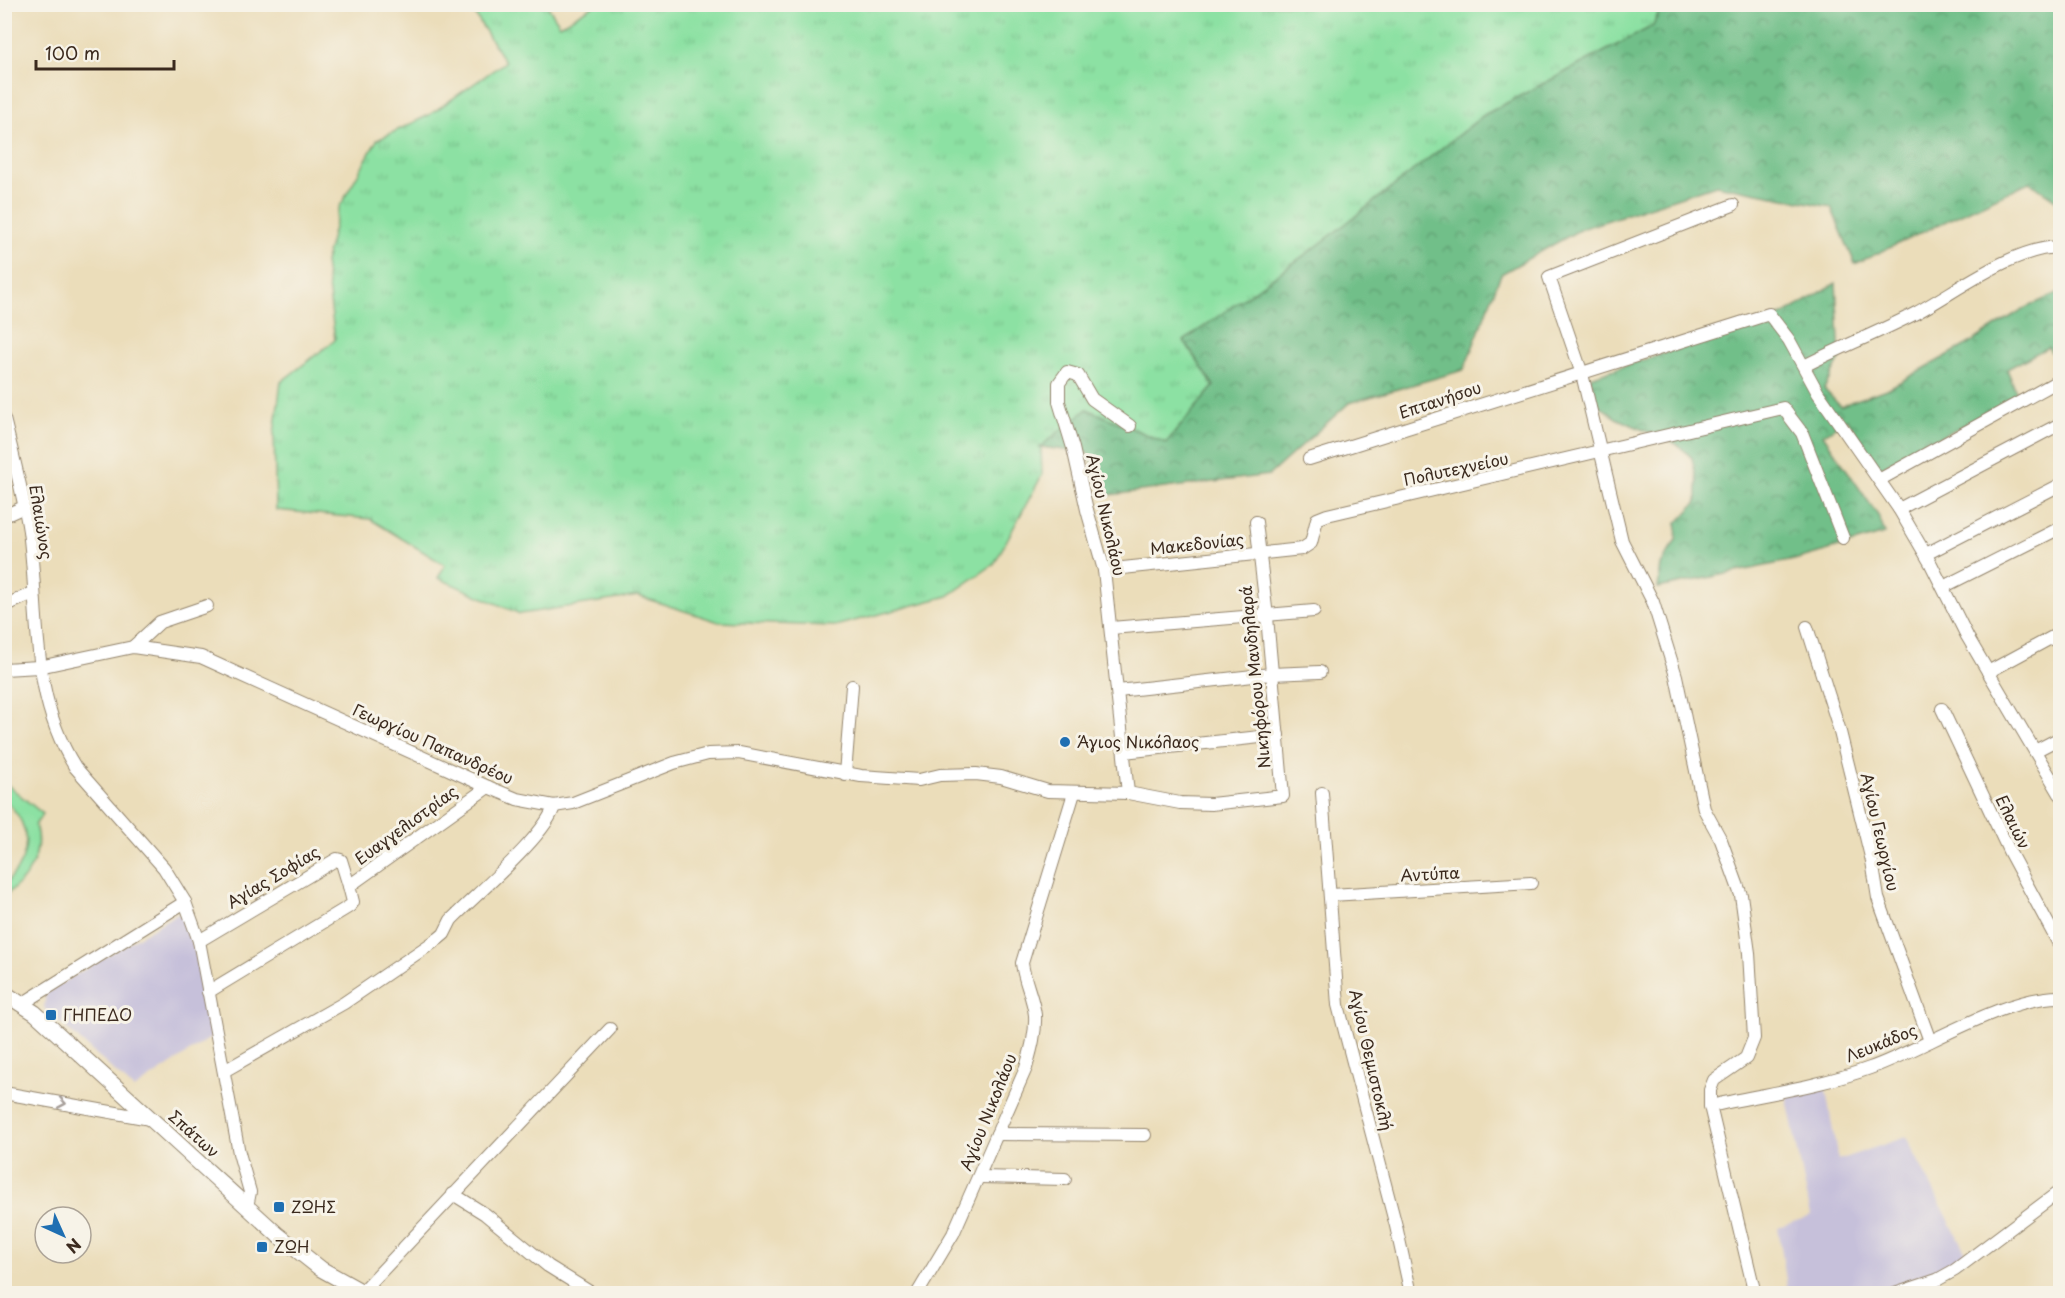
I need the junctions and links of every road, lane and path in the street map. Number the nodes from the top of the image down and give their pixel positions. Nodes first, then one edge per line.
1 (1733, 205) dead end
2 (2061, 247) edge
3 (1804, 366) junction
4 (1582, 374) junction
5 (2061, 380) edge
6 (4, 419) edge
7 (2061, 424) edge
8 (1130, 426) dead end
9 (1602, 449) junction
10 (1309, 459) dead end
11 (1879, 480) junction
12 (2061, 484) edge
13 (24, 507) junction
14 (1899, 509) junction
15 (4, 516) edge
16 (1317, 519) joint
17 (1256, 522) dead end
18 (2061, 528) edge
19 (1843, 538) dead end
20 (1258, 554) junction
21 (1926, 554) junction
22 (1104, 570) junction
23 (1943, 587) junction
24 (33, 593) junction
25 (4, 606) edge
26 (207, 606) dead end
27 (1314, 611) dead end
28 (1267, 617) junction
29 (1807, 627) dead end
30 (1111, 628) junction
31 (2061, 633) edge
32 (133, 647) junction
33 (39, 667) junction
34 (4, 669) edge
35 (1320, 672) dead end
36 (1988, 672) junction
37 (1271, 674) junction
38 (852, 686) dead end
39 (1118, 691) junction
40 (1942, 709) dead end
41 (1278, 735) junction
42 (2061, 738) edge
43 (2035, 751) junction
44 (1124, 752) junction
45 (845, 774) junction
46 (488, 787) junction
47 (1074, 793) junction
48 (1128, 793) junction
49 (1322, 793) dead end
50 (2061, 794) edge
51 (1283, 796) joint
52 (554, 806) junction
53 (1531, 884) dead end
54 (349, 886) junction
55 (1331, 895) junction
56 (185, 902) junction
57 (199, 941) junction
58 (2061, 946) edge
59 (208, 992) junction
60 (4, 993) edge
61 (2061, 997) edge
62 (22, 1004) junction
63 (610, 1029) dead end
64 (1930, 1041) junction
65 (224, 1071) junction
66 (4, 1093) edge
67 (1710, 1106) junction
68 (150, 1119) junction
69 (997, 1134) junction
70 (1145, 1135) dead end
71 (980, 1177) junction
72 (1065, 1179) dead end
73 (2061, 1191) edge
74 (453, 1194) junction
75 (247, 1207) junction
76 (364, 1293) edge
77 (593, 1293) edge
78 (917, 1293) edge
79 (1411, 1293) edge
80 (1755, 1293) edge
81 (1895, 1293) edge

1 - 4 street
2 - 3 street
3 - 4 street, Επτανήσου
3 - 11 street
4 - 9 street
4 - 10 street, Επτανήσου
5 - 11 street
6 - 13 street, Ελαιώνος
7 - 14 street
8 - 22 street, Αγίου Νικολάου
9 - 16 street, Πολυτεχνείου
9 - 19 street, Πολυτεχνείου
9 - 67 street
11 - 14 street
12 - 21 street
13 - 15 street
13 - 24 street, Ελαιώνος
14 - 21 street
16 - 20 street, Μακεδονίας
17 - 20 street, Νικηφόρου Μανδηλαρά
18 - 23 street
20 - 22 street, Μακεδονίας
20 - 28 street, Νικηφόρου Μανδηλαρά
21 - 23 street
22 - 30 street, Αγίου Νικολάου
23 - 36 street
24 - 25 street
24 - 33 street, Ελαιώνος
26 - 32 street
27 - 28 street
28 - 30 street
28 - 37 street, Νικηφόρου Μανδηλαρά
29 - 64 street, Αγίου Γεωργίου
30 - 39 street, Αγίου Νικολάου
31 - 36 street
32 - 33 street, Γεωργίου Παπανδρέου
32 - 46 street, Γεωργίου Παπανδρέου
33 - 34 street, Γεωργίου Παπανδρέου
33 - 56 street, Ελαιώνος
35 - 37 street
36 - 43 street
37 - 39 street
37 - 41 street, Νικηφόρου Μανδηλαρά
38 - 45 street
39 - 44 street, Αγίου Νικολάου
40 - 58 street, Ελαιών
41 - 44 street
41 - 51 street, Νικηφόρου Μανδηλαρά
42 - 43 street
43 - 50 street
44 - 48 street, Αγίου Νικολάου
45 - 47 street, Γεωργίου Παπανδρέου
45 - 52 street, Γεωργίου Παπανδρέου
46 - 52 street, Γεωργίου Παπανδρέου
46 - 54 street, Ευαγγελιστρίας
47 - 48 street, Γεωργίου Παπανδρέου
47 - 69 street, Αγίου Νικολάου
48 - 51 street, Γεωργίου Παπανδρέου
49 - 55 street, Αγίου Θεμιστοκλή
52 - 65 street
53 - 55 street, Αντύπα
54 - 57 street, Αγίας Σοφίας
54 - 59 street, Ευαγγελιστρίας
55 - 79 street, Αγίου Θεμιστοκλή
56 - 57 street, Ελαιώνος
56 - 62 street
57 - 59 street, Ελαιώνος
59 - 65 street, Ελαιώνος
60 - 62 main road, Σπάτων
61 - 64 street, Λευκάδος
62 - 68 main road, Σπάτων
63 - 74 street
64 - 67 street, Λευκάδος
65 - 75 street, Ελαιώνος
66 -> 68 street
67 - 80 street
68 - 75 main road, Σπάτων
69 - 70 street
69 - 71 street, Αγίου Νικολάου
71 - 72 street
71 - 78 street, Αγίου Νικολάου
73 - 81 street
74 - 76 street
74 - 77 street
75 - 76 main road, Σπάτων

